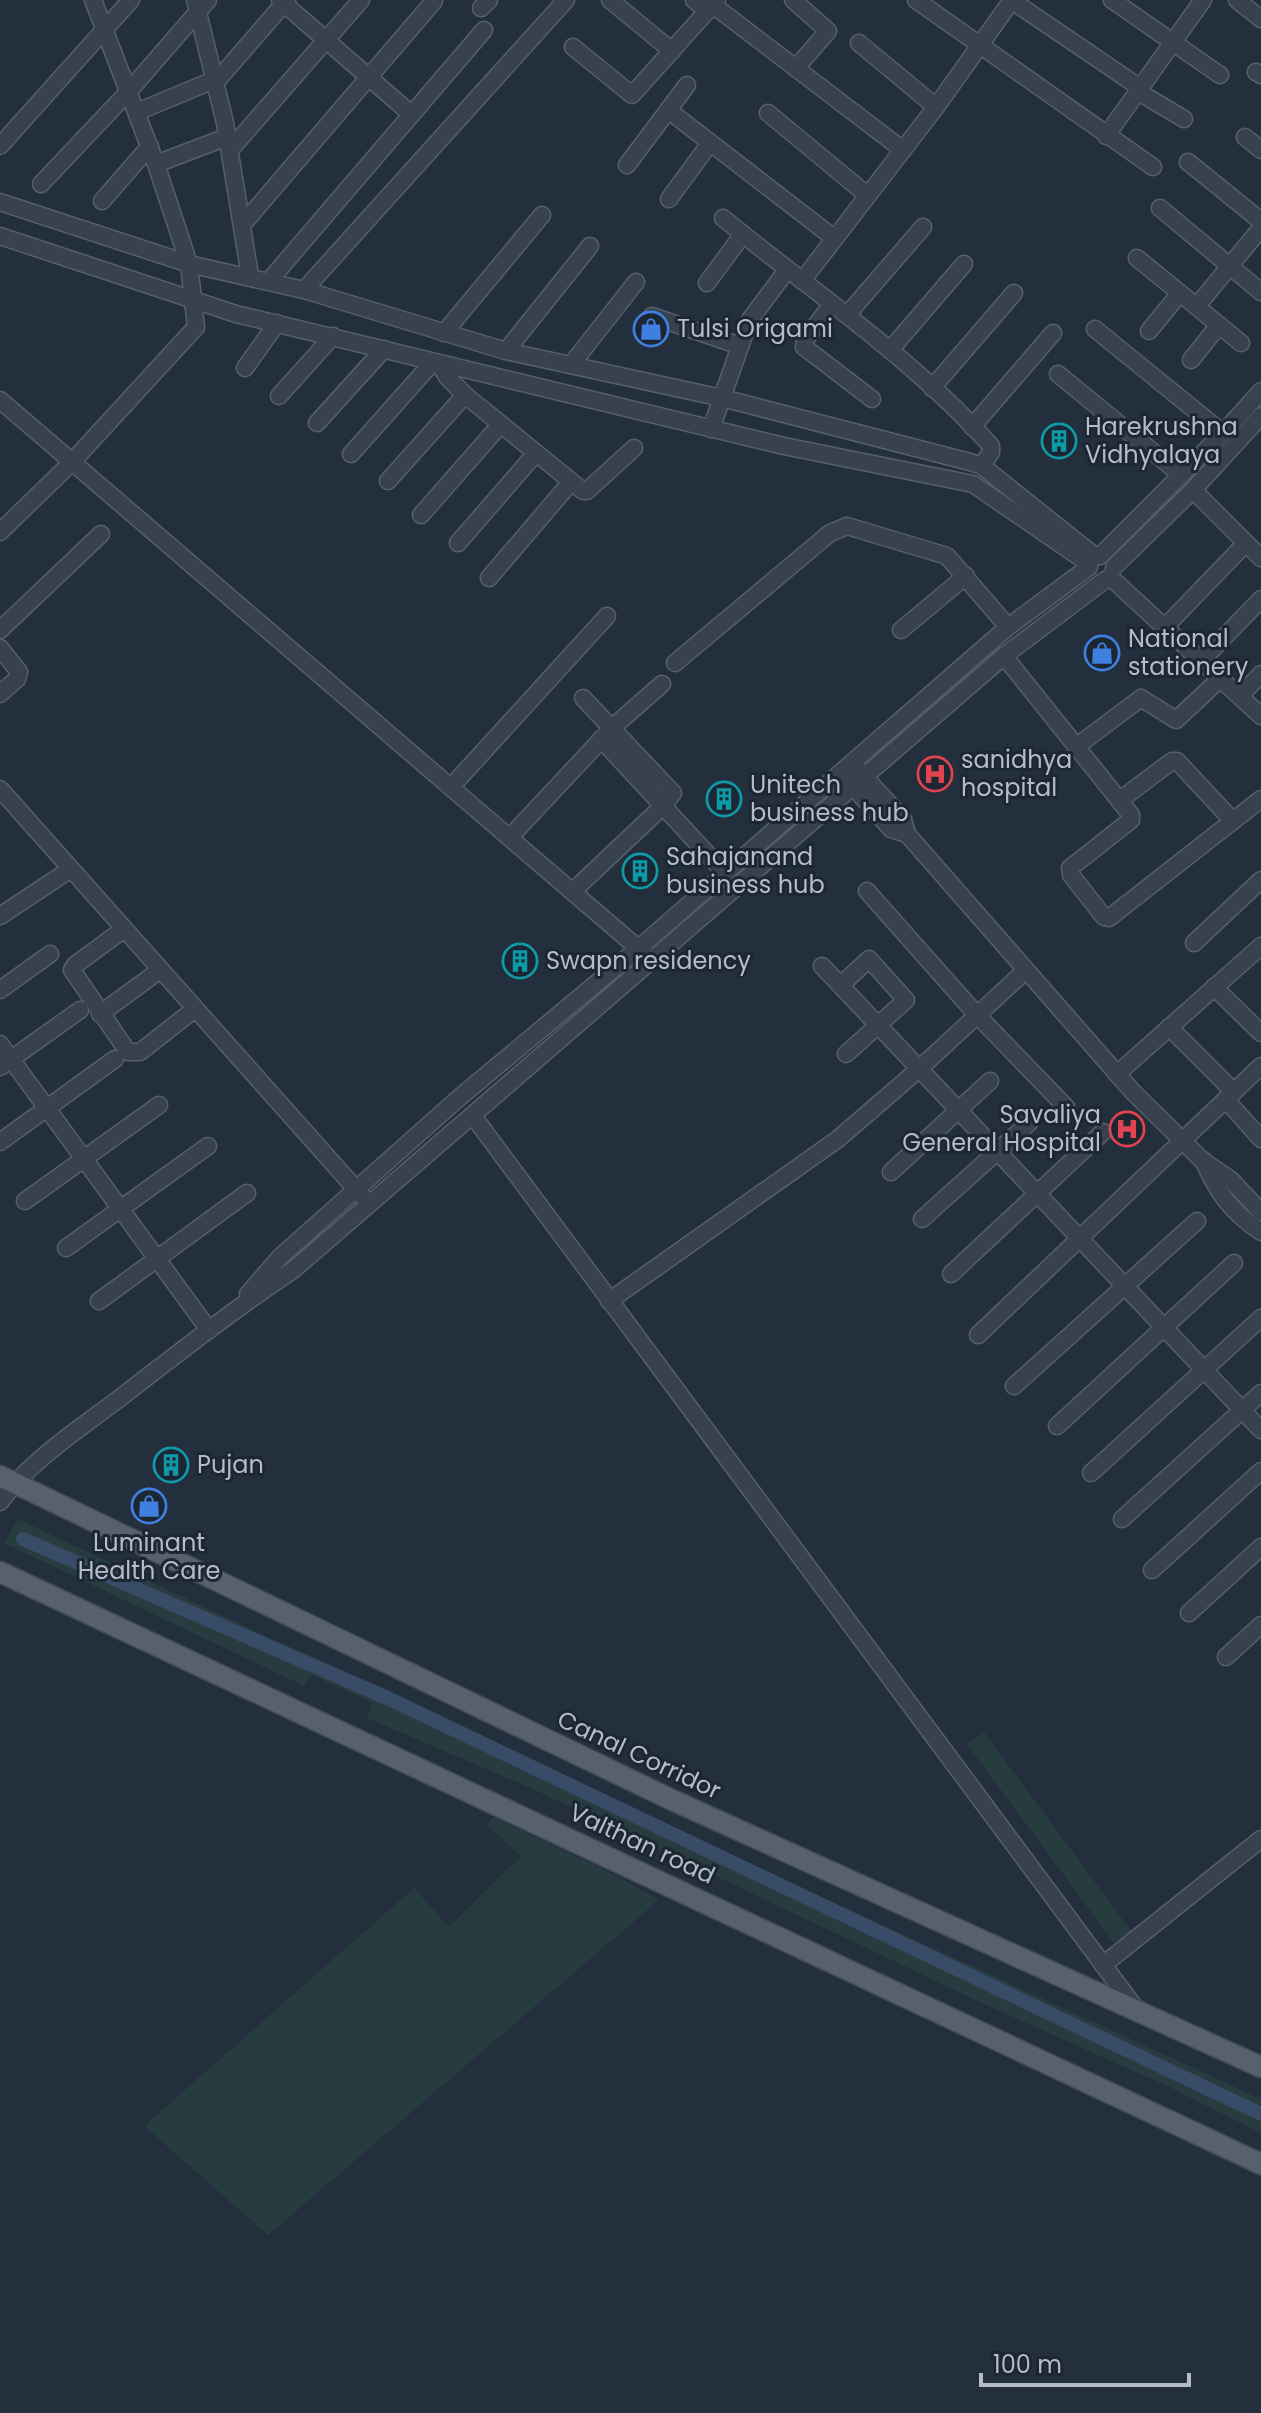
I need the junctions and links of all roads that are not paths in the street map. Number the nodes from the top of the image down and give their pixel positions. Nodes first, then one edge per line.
1 (93, 0) edge
2 (131, 0) edge
3 (361, 0) edge
4 (566, 0) edge
5 (610, 0) edge
6 (793, 0) edge
7 (916, 0) edge
8 (1011, 0) edge
9 (1112, 0) edge
10 (1203, 0) edge
11 (1237, 0) edge
12 (284, 1) edge
13 (434, 1) edge
14 (200, 4) edge
15 (708, 4) edge
16 (1261, 19) edge
17 (105, 30) junction
18 (484, 30) dead end
19 (326, 40) junction
20 (1172, 42) junction
21 (859, 43) dead end
22 (979, 46) junction
23 (573, 47) dead end
24 (672, 51) junction
25 (796, 68) junction
26 (1220, 75) dead end
27 (369, 76) junction
28 (215, 82) junction
29 (687, 85) dead end
30 (1138, 89) junction
31 (129, 91) junction
32 (936, 107) junction
33 (668, 110) junction
34 (137, 112) junction
35 (768, 113) dead end
36 (411, 114) junction
37 (1184, 119) dead end
38 (1106, 136) junction
39 (1245, 137) dead end
40 (710, 143) junction
41 (228, 144) junction
42 (0, 146) edge
43 (150, 146) junction
44 (903, 150) junction
45 (1261, 150) edge
46 (1188, 162) dead end
47 (156, 164) junction
48 (627, 165) dead end
49 (1153, 167) dead end
50 (41, 184) dead end
51 (867, 195) junction
52 (669, 199) dead end
53 (102, 201) dead end
54 (0, 202) edge
55 (1160, 208) dead end
56 (542, 215) dead end
57 (723, 218) dead end
58 (1261, 221) edge
59 (243, 224) junction
60 (923, 227) dead end
61 (1261, 228) edge
62 (743, 234) junction
63 (0, 236) edge
64 (834, 238) junction
65 (590, 246) dead end
66 (1137, 258) dead end
67 (189, 264) junction
68 (964, 264) dead end
69 (1230, 265) junction
70 (787, 270) junction
71 (250, 276) junction
72 (269, 281) junction
73 (802, 281) junction
74 (636, 282) dead end
75 (707, 283) dead end
76 (304, 290) junction
77 (1261, 292) edge
78 (1014, 293) dead end
79 (1180, 293) junction
80 (194, 302) junction
81 (832, 304) junction
82 (1197, 306) junction
83 (847, 315) junction
84 (652, 316) dead end
85 (277, 323) junction
86 (1219, 325) junction
87 (1095, 329) dead end
88 (1149, 331) dead end
89 (444, 333) junction
90 (1053, 333) dead end
91 (333, 336) junction
92 (1241, 343) dead end
93 (740, 346) junction
94 (384, 349) junction
95 (890, 350) junction
96 (506, 351) junction
97 (1191, 360) dead end
98 (436, 363) junction
99 (571, 365) junction
100 (245, 368) dead end
101 (1058, 374) dead end
102 (932, 388) junction
103 (1261, 391) edge
104 (465, 395) junction
105 (279, 396) dead end
106 (722, 398) junction
107 (872, 399) dead end
108 (0, 400) edge
109 (1261, 416) edge
110 (317, 423) dead end
111 (501, 424) junction
112 (972, 427) junction
113 (711, 429) junction
114 (1223, 433) junction
115 (634, 448) dead end
116 (536, 453) junction
117 (351, 454) dead end
118 (71, 463) junction
119 (982, 466) junction
120 (1180, 474) junction
121 (388, 481) dead end
122 (571, 482) junction
123 (1193, 490) junction
124 (421, 515) dead end
125 (0, 532) edge
126 (101, 534) dead end
127 (458, 543) dead end
128 (1246, 543) junction
129 (1261, 558) edge
130 (1094, 561) junction
131 (1110, 575) junction
132 (966, 576) junction
133 (489, 578) dead end
134 (1261, 599) edge
135 (607, 616) dead end
136 (1166, 626) junction
137 (1008, 627) junction
138 (0, 630) edge
139 (901, 630) dead end
140 (0, 648) edge
141 (1004, 656) junction
142 (1202, 660) junction
143 (675, 663) dead end
144 (1261, 674) edge
145 (1221, 678) junction
146 (662, 684) dead end
147 (0, 694) edge
148 (1240, 696) junction
149 (583, 698) dead end
150 (1261, 716) edge
151 (607, 733) junction
152 (1077, 746) junction
153 (846, 768) junction
154 (859, 782) junction
155 (451, 787) junction
156 (0, 789) edge
157 (1261, 799) edge
158 (1120, 800) junction
159 (663, 806) junction
160 (1233, 821) junction
161 (510, 837) junction
162 (71, 869) junction
163 (725, 873) junction
164 (1261, 880) edge
165 (573, 891) junction
166 (867, 891) dead end
167 (0, 916) edge
168 (124, 929) junction
169 (1194, 943) dead end
170 (1261, 946) edge
171 (640, 947) junction
172 (50, 954) dead end
173 (652, 962) junction
174 (822, 966) dead end
175 (160, 970) junction
176 (1025, 971) junction
177 (841, 985) junction
178 (1214, 987) junction
179 (0, 990) edge
180 (195, 1009) junction
181 (80, 1010) dead end
182 (100, 1014) junction
183 (977, 1015) junction
184 (879, 1026) junction
185 (1169, 1027) junction
186 (1261, 1033) edge
187 (0, 1044) edge
188 (846, 1054) dead end
189 (115, 1059) dead end
190 (5, 1063) edge
191 (1261, 1066) edge
192 (919, 1069) junction
193 (1117, 1074) junction
194 (990, 1081) dead end
195 (1230, 1096) junction
196 (159, 1105) dead end
197 (1066, 1107) dead end
198 (47, 1108) junction
199 (959, 1112) junction
200 (473, 1116) junction
201 (1030, 1122) dead end
202 (1103, 1132) dead end
203 (1261, 1139) edge
204 (0, 1142) edge
205 (1184, 1142) junction
206 (208, 1146) dead end
207 (997, 1153) junction
208 (83, 1160) junction
209 (1202, 1160) junction
210 (891, 1172) dead end
211 (356, 1192) junction
212 (247, 1193) dead end
213 (1036, 1194) junction
214 (25, 1201) dead end
215 (371, 1204) junction
216 (121, 1209) junction
217 (1261, 1212) edge
218 (922, 1219) dead end
219 (1197, 1221) dead end
220 (1261, 1232) edge
221 (1080, 1240) junction
222 (66, 1248) dead end
223 (157, 1259) junction
224 (1234, 1263) dead end
225 (951, 1274) dead end
226 (1125, 1286) junction
227 (99, 1301) dead end
228 (609, 1301) junction
229 (233, 1310) junction
230 (1261, 1318) edge
231 (1163, 1328) junction
232 (209, 1330) junction
233 (978, 1335) dead end
234 (1204, 1370) junction
235 (1014, 1386) dead end
236 (1261, 1393) edge
237 (1243, 1410) junction
238 (1057, 1426) dead end
239 (1261, 1430) edge
240 (1261, 1471) edge
241 (1091, 1473) dead end
242 (7, 1479) edge
243 (0, 1502) edge
244 (1122, 1519) dead end
245 (1261, 1547) edge
246 (1152, 1570) dead end
247 (0, 1572) edge
248 (1189, 1613) dead end
249 (1261, 1625) edge
250 (1226, 1657) dead end
251 (1261, 1839) edge
252 (1103, 1965) junction
253 (1137, 2010) junction
254 (1261, 2067) edge
255 (1261, 2164) edge

1 - 17 street
2 - 17 street
3 - 19 street
4 - 76 street
5 - 24 street
6 - 25 street
7 - 22 street
8 - 22 street
8 - 30 street
9 - 20 street
10 - 20 street
11 - 16 street
12 - 19 street
12 - 28 street
13 - 27 street
14 - 28 street
14 - 31 street
15 - 24 street
15 - 25 street
17 - 31 street
17 - 42 street
18 - 36 street
19 - 27 street
19 - 41 street
20 - 26 street
20 - 30 street
21 - 32 street
22 - 32 street
22 - 38 street
23 - 24 street
25 - 44 street
27 - 36 street
27 - 59 street
28 - 34 street
28 - 41 street
29 - 33 street
30 - 37 street
30 - 38 street
31 - 34 street
31 - 50 street
32 - 44 street
33 - 40 street
33 - 48 street
34 - 43 street
35 - 51 street
36 - 72 street
38 - 49 street
39 - 45 street
40 - 52 street
40 - 64 street
41 - 47 street
41 - 59 street
43 - 47 street
43 - 53 street
44 - 51 street
46 - 58 street
47 - 67 street
51 - 64 street
54 - 67 street
55 - 69 street
56 - 89 street
57 - 62 street
59 - 71 street
60 - 83 street
61 - 69 street
62 - 70 street
62 - 75 street
63 - 80 street
64 - 73 street
65 - 96 street
66 - 79 street
67 - 71 street
67 - 80 street
68 - 95 street
69 - 77 street
69 - 82 street
70 - 73 street
70 - 93 street
71 - 72 street
72 - 76 street
73 - 81 street
74 - 99 street
76 - 89 street
78 - 102 street
79 - 82 street
79 - 88 street
80 - 85 street
80 - 118 street
81 - 83 street
81 - 107 street
82 - 86 street
83 - 95 street
84 - 93 street
85 - 91 street
85 - 100 street
86 - 92 street
86 - 97 street
87 - 114 street
89 - 96 street
90 - 112 street
91 - 94 street
91 - 105 street
93 - 106 street
94 - 98 street
94 - 110 street
95 - 102 street
96 - 99 street
98 - 104 street
98 - 113 street
98 - 117 street
99 - 106 street
101 - 120 street
102 - 112 street
103 - 114 street
104 - 111 street
104 - 121 street
106 - 113 street
106 - 119 street
108 - 118 street
109 - 123 street
111 - 116 street
111 - 124 street
112 - 119 street
113 - 130 street
114 - 120 street
115 - 122 street
116 - 122 street
116 - 127 street
118 - 125 street
118 - 155 street
119 - 130 street
120 - 130 street
122 - 133 street
123 - 128 street
123 - 131 street
126 - 138 street
128 - 129 street
128 - 136 street
130 - 131 street
130 - 137 street
131 - 136 street
131 - 141 street
132 - 137 street
132 - 139 street
132 - 143 street
134 - 142 street
135 - 155 street
136 - 142 street
137 - 153 street
140 - 147 street
141 - 152 street
141 - 154 street
142 - 145 street
144 - 148 street
145 - 148 street
145 - 152 street
146 - 151 street
148 - 150 street
149 - 151 street
151 - 159 street
151 - 161 street
152 - 158 street
153 - 154 street
153 - 163 street
154 - 173 street
154 - 176 street
155 - 161 street
156 - 162 street
157 - 160 street
158 - 160 street
158 - 160 street
159 - 163 street
159 - 165 street
161 - 165 street
162 - 167 street
162 - 168 street
163 - 171 street
164 - 169 street
165 - 171 street
166 - 183 street
168 - 175 street
168 - 182 street
170 - 178 street
171 - 173 street
171 - 211 street
172 - 179 street
173 - 200 street
174 - 177 street
175 - 180 street
175 - 182 street
176 - 183 street
176 - 193 street
177 - 184 street
177 - 184 street
178 - 185 street
178 - 186 street
180 - 182 street
180 - 211 street
181 - 190 street
183 - 192 street
183 - 197 street
184 - 188 street
184 - 192 street
185 - 193 street
185 - 195 street
187 - 190 street
189 - 198 street
190 - 198 street
191 - 195 street
192 - 199 street
192 - 228 street
193 - 205 street
194 - 199 street
195 - 203 street
195 - 205 street
196 - 208 street
198 - 204 street
198 - 208 street
199 - 207 street
199 - 210 street
200 - 215 street
200 - 228 street
201 - 207 street
202 - 213 street
205 - 209 street
205 - 221 street
206 - 216 street
207 - 213 street
207 - 218 street
208 - 214 street
208 - 216 street
209 - 217 street
209 - 220 street
211 - 215 street
211 - 229 street
212 - 223 street
213 - 221 street
213 - 225 street
215 - 229 street
216 - 222 street
216 - 223 street
219 - 226 street
221 - 226 street
221 - 233 street
223 - 227 street
223 - 232 street
224 - 231 street
226 - 231 street
226 - 235 street
228 - 252 street
229 - 232 street
230 - 234 street
231 - 234 street
231 - 238 street
232 - 242 street
234 - 237 street
234 - 241 street
236 - 237 street
237 - 239 street
237 - 244 street
240 - 246 street
242 - 243 street
242 - 253 main road, Canal Corridor
245 - 248 street
247 - 255 main road, Valthan road
249 - 250 street
251 - 252 street
252 - 253 street
253 - 254 main road, Canal Corridor

